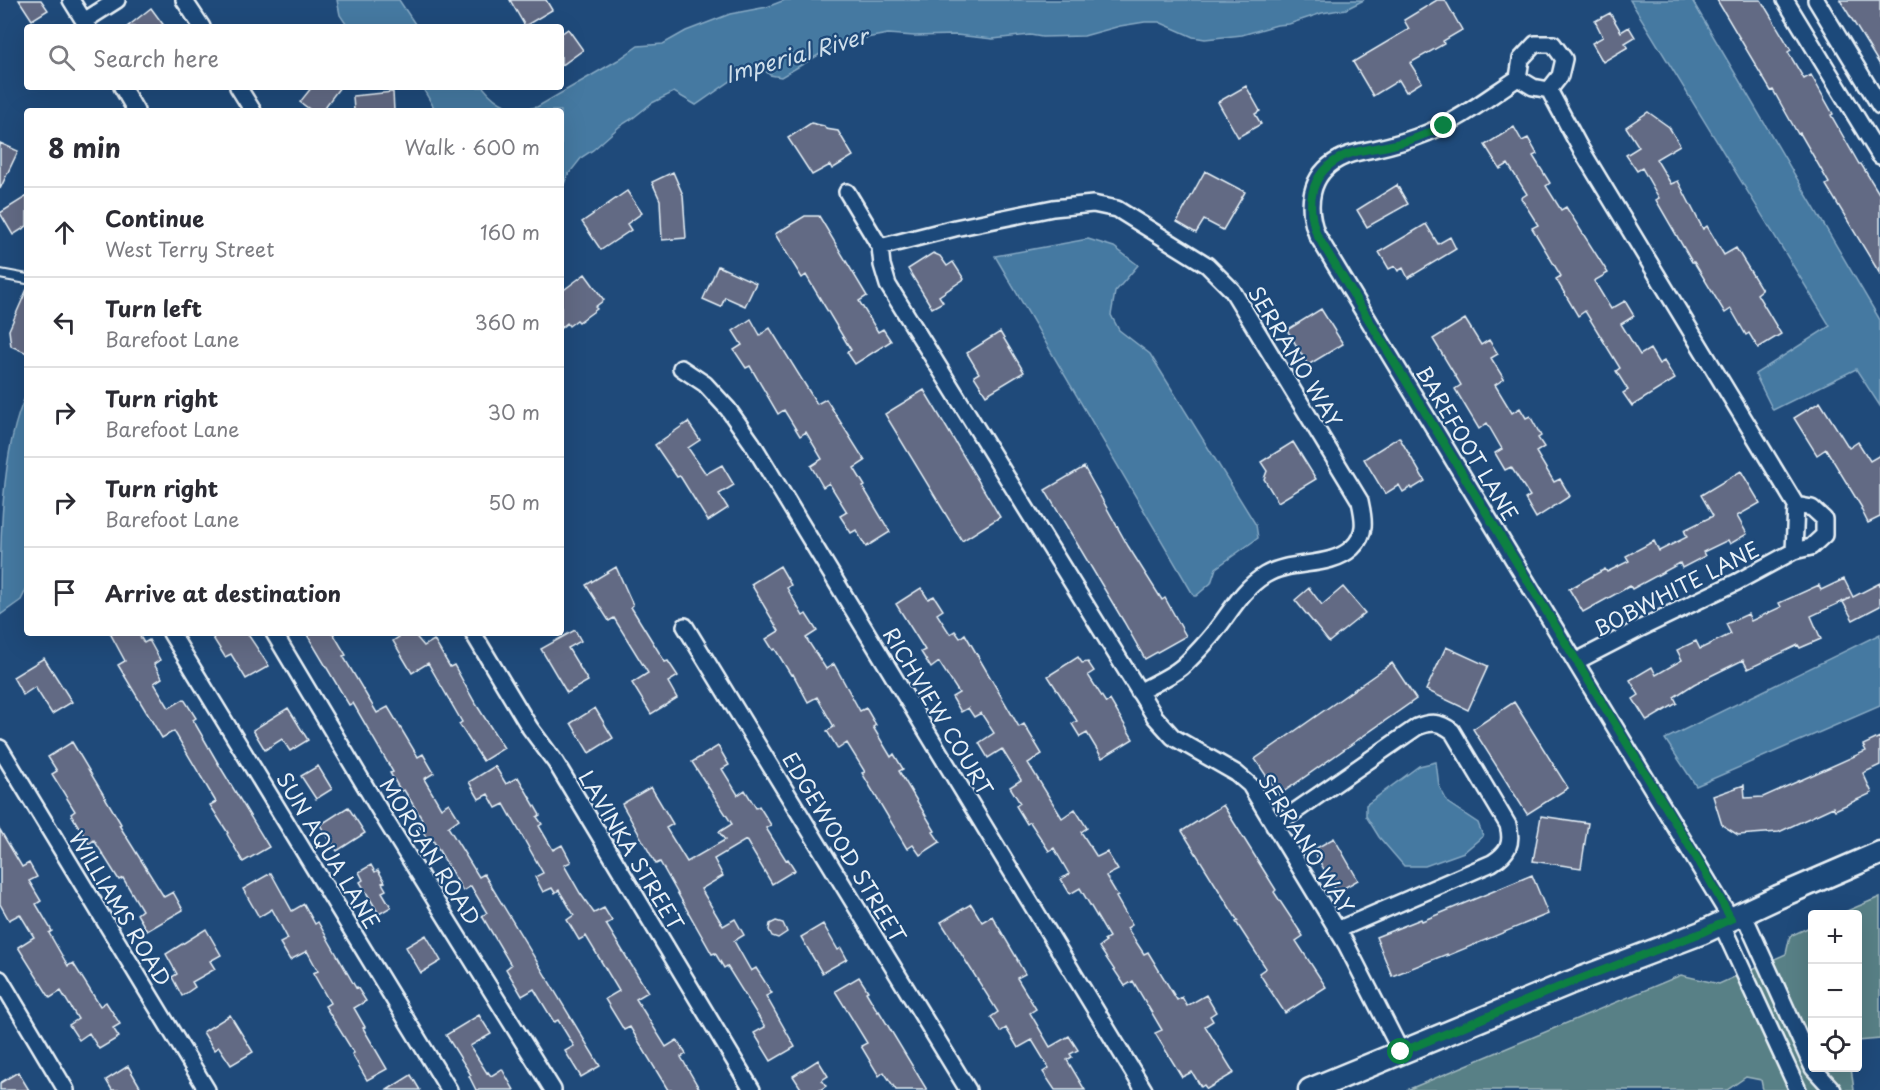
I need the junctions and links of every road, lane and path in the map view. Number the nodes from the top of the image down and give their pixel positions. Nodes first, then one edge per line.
1 (71, 0) edge
2 (117, 0) edge
3 (184, 0) edge
4 (1816, 0) edge
5 (1787, 1) edge
6 (86, 24) edge
7 (200, 24) edge
8 (1518, 78) junction
9 (124, 90) edge
10 (240, 90) edge
11 (1549, 90) junction
12 (1880, 106) edge
13 (134, 108) edge
14 (251, 108) edge
15 (1880, 156) edge
16 (847, 192) dead end
17 (880, 247) junction
18 (0, 274) edge
19 (24, 278) edge
20 (681, 368) dead end
21 (1796, 505) junction
22 (1794, 550) junction
23 (685, 626) dead end
24 (173, 636) edge
25 (276, 636) edge
26 (474, 636) edge
27 (1577, 661) junction
28 (1139, 692) junction
29 (0, 748) edge
30 (1274, 826) junction
31 (1880, 853) edge
32 (1732, 918) junction
33 (1338, 930) junction
34 (0, 979) edge
35 (1401, 1052) junction
36 (1808, 1058) edge
37 (1817, 1072) edge
38 (66, 1090) edge
39 (207, 1090) edge
40 (449, 1090) edge
41 (553, 1090) edge
42 (752, 1090) edge
43 (968, 1090) edge
44 (1144, 1090) edge
45 (1310, 1090) edge
46 (1798, 1090) edge
47 (1833, 1090) edge

1 - 6 street
2 - 6 street
3 - 7 street
4 - 12 street
5 - 15 street
8 - 11 street
8 - 11 street
8 - 27 street, BAREFOOT LANE
9 - 13 street
10 - 14 street
11 - 21 street
16 - 17 street, SERRANO WAY
17 - 28 street, SERRANO WAY
17 - 28 street, SERRANO WAY
18 - 19 lane
20 - 44 street, RICHVIEW COURT
21 - 22 street, BOBWHITE LANE
21 - 22 street, BOBWHITE LANE
22 - 27 street, BOBWHITE LANE
23 - 43 street, EDGEWOOD STREET
24 - 40 street, SUN AQUA LANE
25 - 41 street, MORGAN ROAD
26 - 42 street, LAVINKA STREET
27 - 32 street, BAREFOOT LANE
28 - 30 street, SERRANO WAY
29 - 39 street, WILLIAMS ROAD
30 - 33 street, SERRANO WAY
30 - 33 street
31 - 32 street
32 - 35 street
32 - 36 street
32 - 46 street
33 - 35 street, SERRANO WAY
34 - 38 street
35 - 45 street
37 - 47 street

